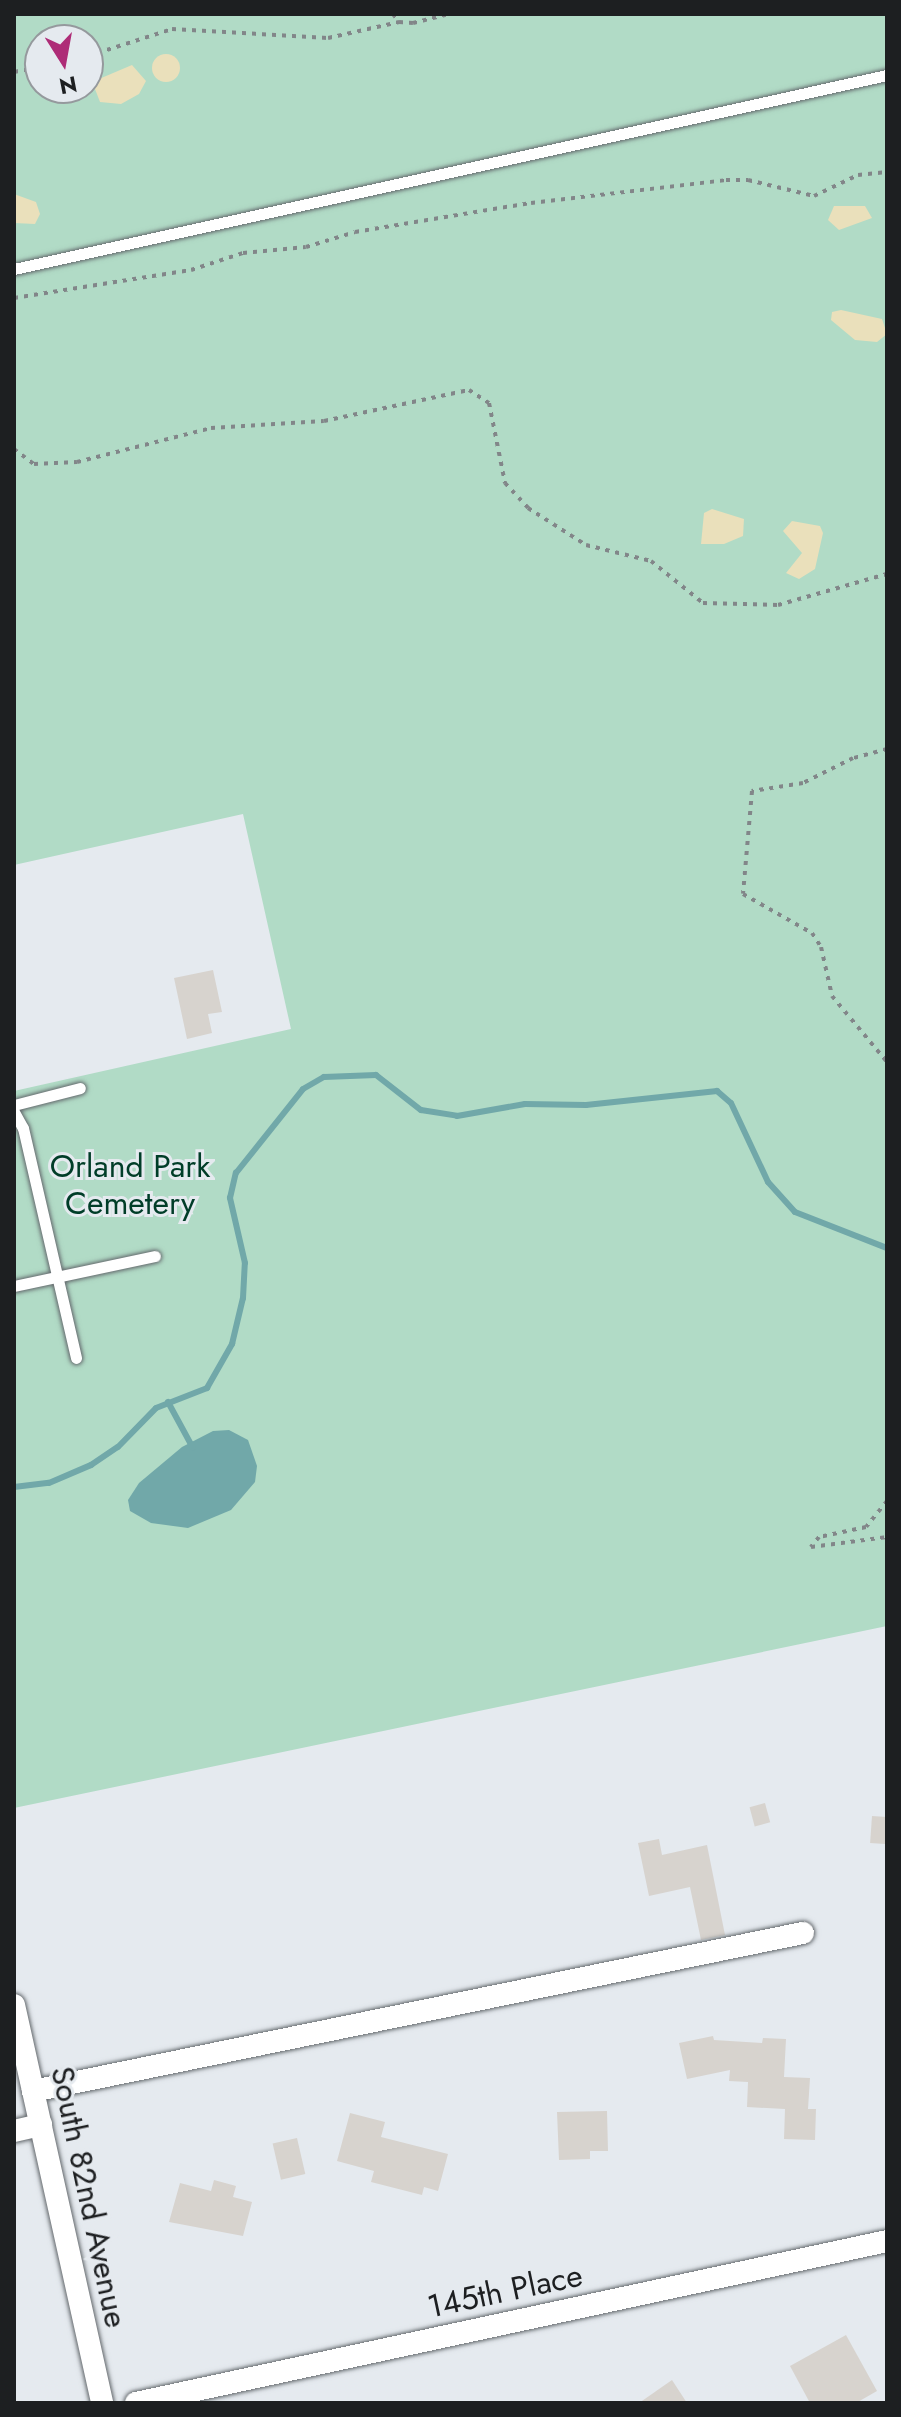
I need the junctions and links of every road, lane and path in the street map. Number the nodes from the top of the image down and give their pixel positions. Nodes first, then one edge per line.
1 (393, 14) edge
2 (449, 14) edge
3 (399, 22) junction
4 (104, 51) edge
5 (887, 75) edge
6 (887, 172) edge
7 (14, 269) edge
8 (14, 298) edge
9 (14, 449) edge
10 (887, 574) edge
11 (887, 749) edge
12 (887, 1062) edge
13 (80, 1088) dead end
14 (14, 1105) edge
15 (14, 1112) edge
16 (155, 1256) dead end
17 (57, 1276) junction
18 (14, 1286) edge
19 (76, 1358) dead end
20 (887, 1501) edge
21 (887, 1537) edge
22 (803, 1933) dead end
23 (14, 2005) edge
24 (33, 2091) junction
25 (41, 2125) junction
26 (14, 2131) edge
27 (887, 2241) edge
28 (102, 2403) edge
29 (136, 2403) edge

1 - 3 path
2 - 3 path
3 - 4 path
5 - 7 lane
6 - 8 path
9 - 10 path
11 - 12 path
13 - 14 lane
15 - 17 lane
16 - 17 lane
17 - 18 lane
17 - 19 lane
20 - 21 path
22 - 24 street
23 - 24 street, South 82nd Avenue
24 - 25 street, South 82nd Avenue
25 - 26 street
25 - 28 street, South 82nd Avenue
27 - 29 street, 145th Place

